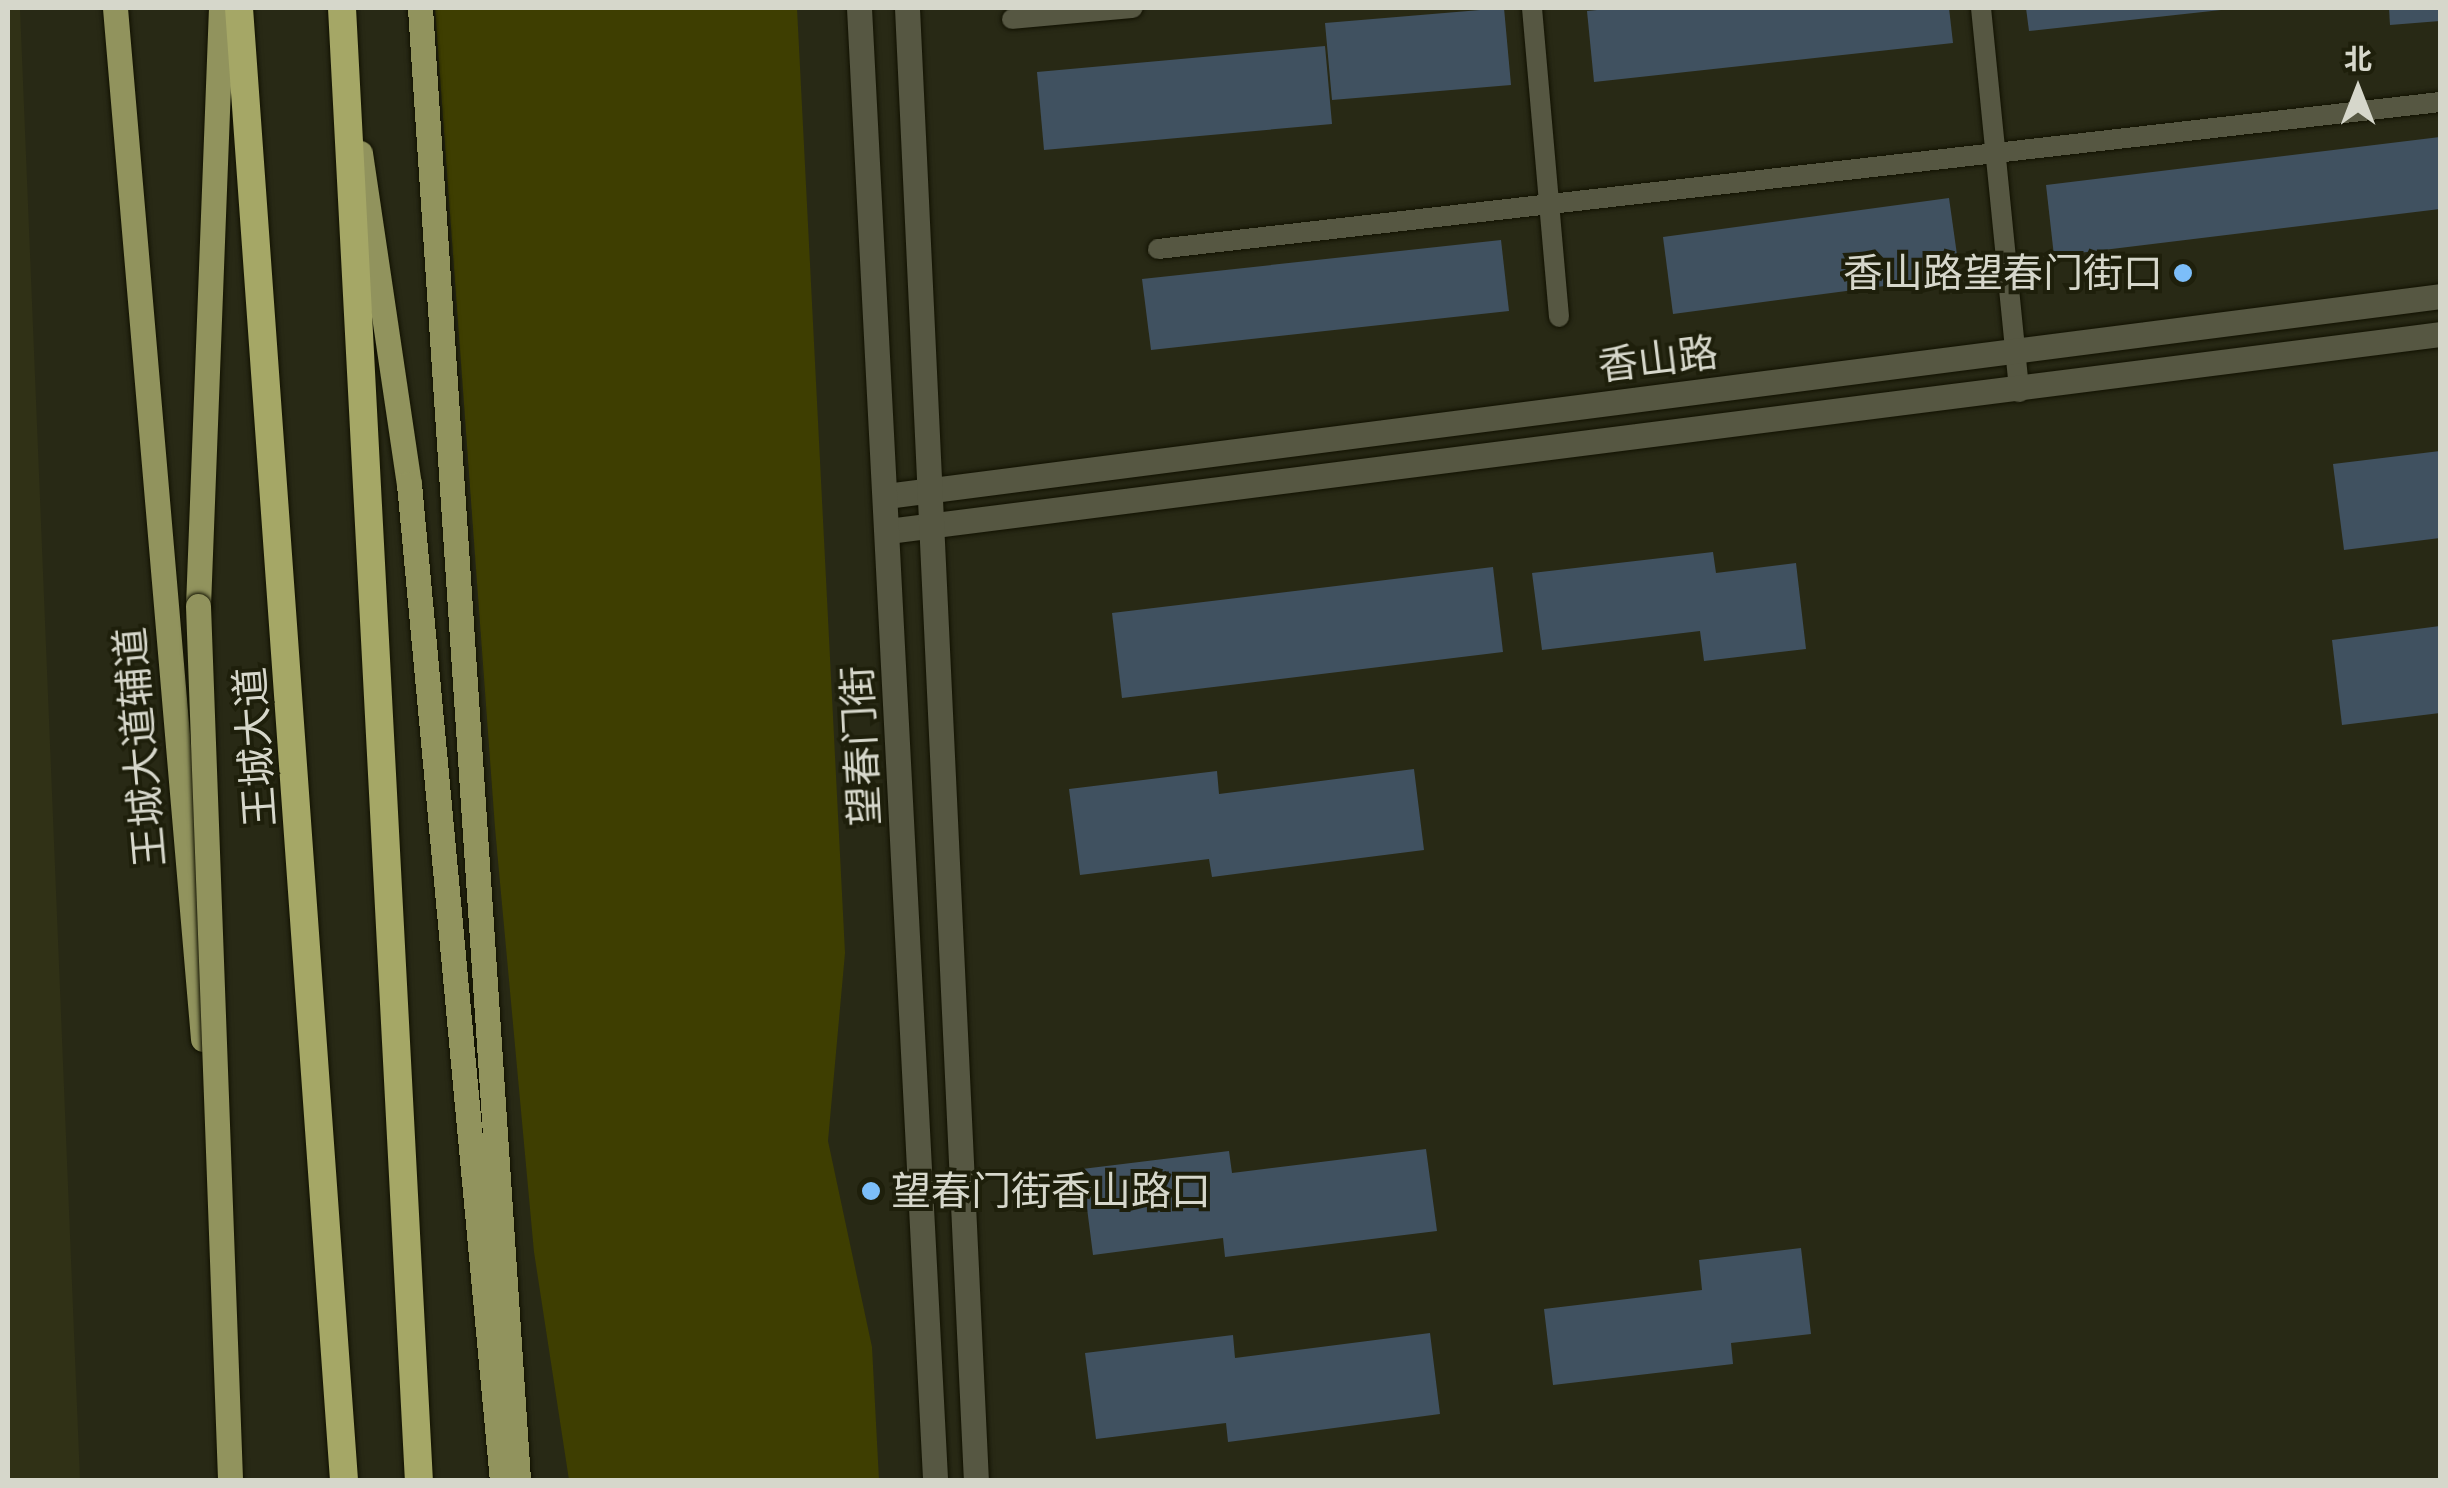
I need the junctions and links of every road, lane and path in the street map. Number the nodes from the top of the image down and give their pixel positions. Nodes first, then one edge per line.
1 (115, 8) edge
2 (221, 8) edge
3 (240, 8) edge
4 (342, 8) edge
5 (420, 8) edge
6 (860, 8) edge
7 (907, 8) edge
8 (1133, 8) edge
9 (1532, 8) edge
10 (1981, 8) edge
11 (1012, 19) dead end
12 (344, 43) junction
13 (2440, 102) edge
14 (1995, 153) junction
15 (1549, 204) junction
16 (1158, 249) dead end
17 (2440, 296) edge
18 (1559, 317) dead end
19 (2440, 334) edge
20 (2014, 351) junction
21 (2019, 392) junction
22 (934, 491) junction
23 (886, 496) junction
24 (936, 527) junction
25 (888, 531) junction
26 (230, 1480) edge
27 (241, 1480) edge
28 (344, 1480) edge
29 (421, 1480) edge
30 (502, 1480) edge
31 (518, 1480) edge
32 (935, 1480) edge
33 (976, 1480) edge

1 - 27 main road, 王城大道辅道
2 - 26 main road, bridge
3 - 28 highway, 王城大道
4 - 12 highway
5 - 31 main road
6 - 23 street, 望春门街
7 - 22 street, 望春门街
8 - 11 lane
9 - 15 lane
10 - 14 lane
12 - 29 highway
12 - 30 main road
13 - 14 lane
14 - 15 lane
14 - 20 lane
15 - 16 lane
15 - 18 lane
17 - 20 street, 香山路
19 - 21 street, 香山路
20 - 21 lane
20 - 22 street, 香山路
21 - 24 street, 香山路
22 - 23 street, 香山路
22 - 24 street, 望春门街
23 - 25 street, 望春门街
24 - 25 street, 香山路
24 - 33 street, 望春门街
25 - 32 street, 望春门街

